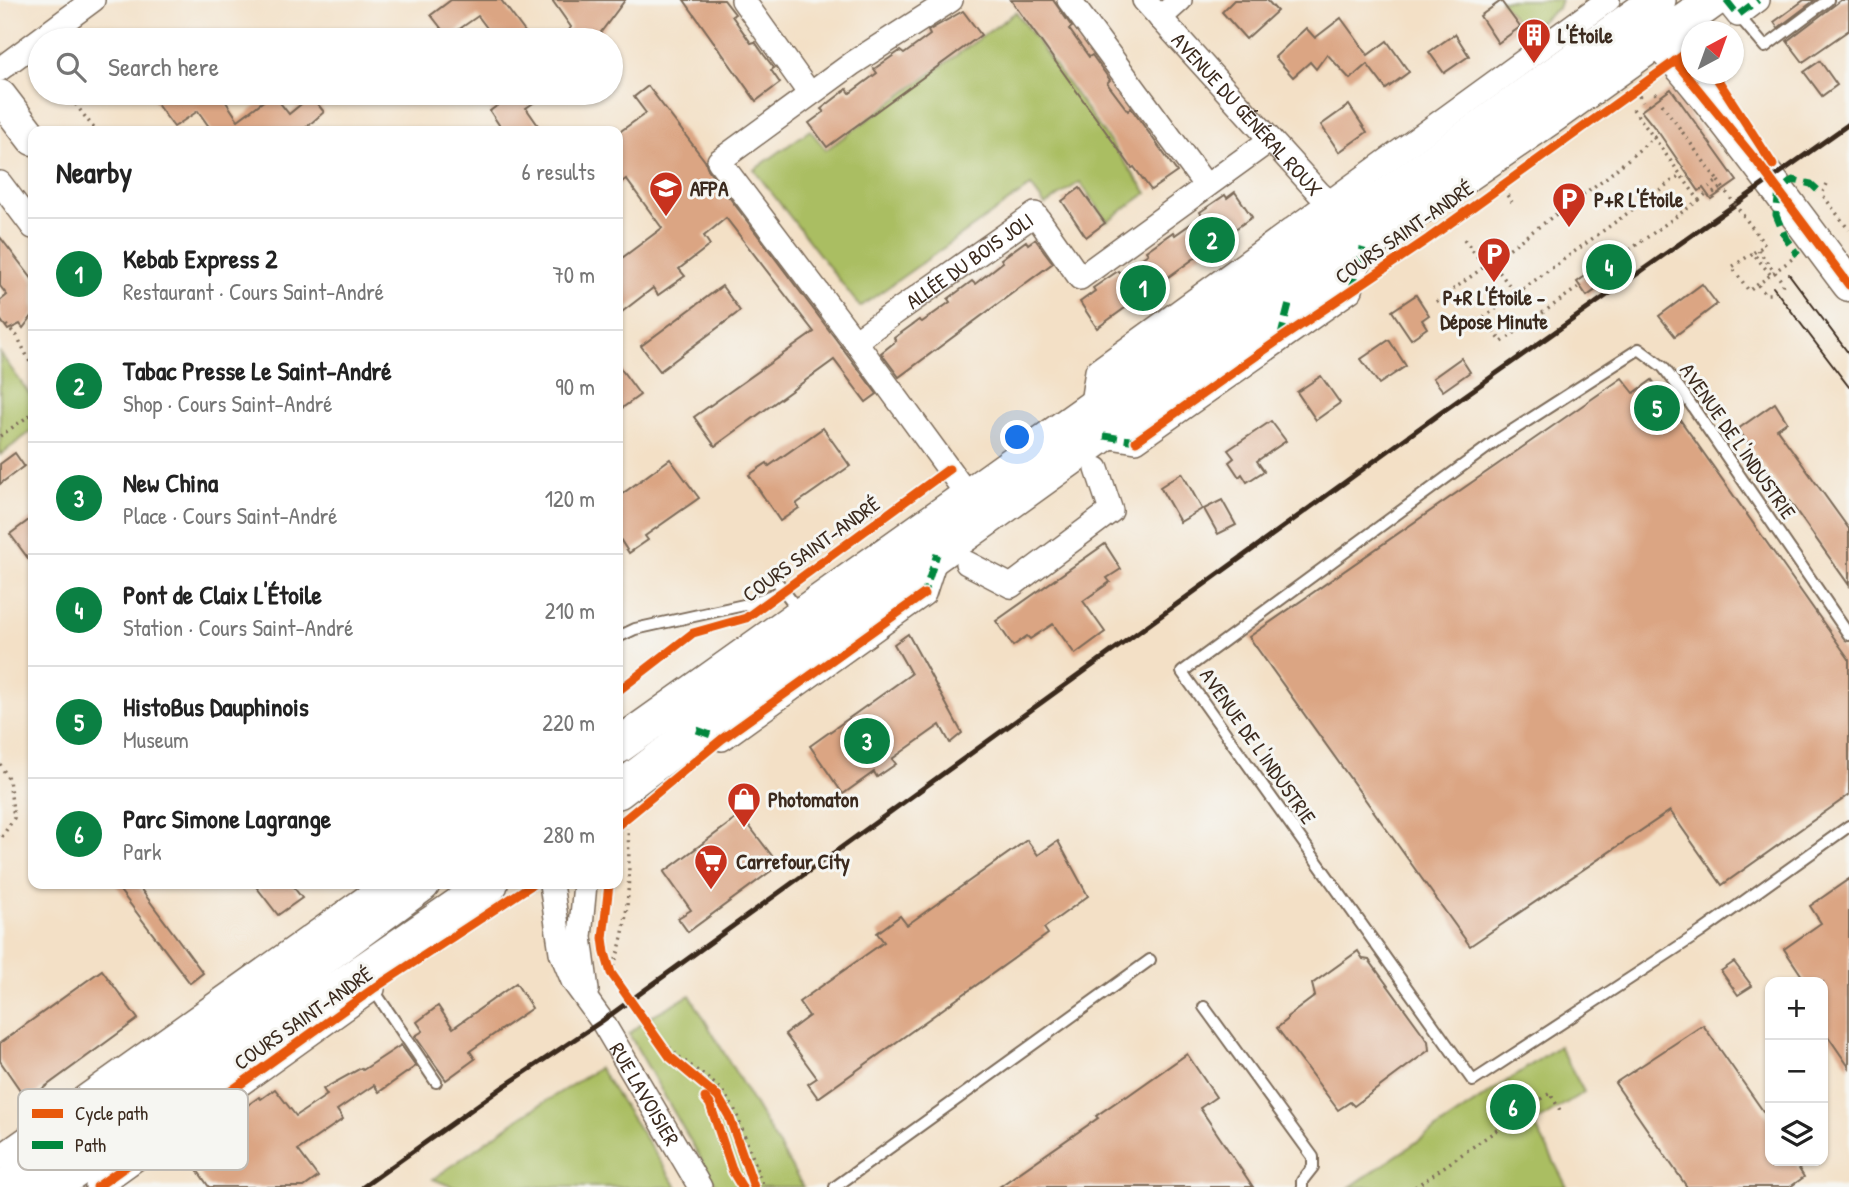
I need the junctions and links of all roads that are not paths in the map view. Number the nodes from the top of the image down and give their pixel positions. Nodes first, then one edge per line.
1 (93, 0) edge
2 (743, 0) edge
3 (951, 0) edge
4 (1069, 0) edge
5 (1144, 0) edge
6 (1180, 0) edge
7 (1758, 0) edge
8 (1828, 0) edge
9 (1726, 5) edge
10 (1160, 18) junction
11 (1644, 18) edge
12 (55, 28) edge
13 (28, 48) edge
14 (0, 69) edge
15 (1720, 84) edge
16 (810, 94) junction
17 (7, 105) edge
18 (28, 132) edge
19 (1270, 140) junction
20 (0, 183) edge
21 (1206, 186) junction
22 (28, 220) edge
23 (1351, 222) junction
24 (1849, 270) edge
25 (1849, 285) edge
26 (1290, 300) junction
27 (1280, 339) junction
28 (855, 341) junction
29 (1098, 422) junction
30 (1097, 469) dead end
31 (969, 497) junction
32 (952, 559) junction
33 (788, 596) junction
34 (623, 635) edge
35 (1849, 635) edge
36 (623, 742) edge
37 (623, 815) edge
38 (1849, 826) edge
39 (376, 889) edge
40 (415, 889) edge
41 (484, 889) edge
42 (552, 889) edge
43 (585, 889) edge
44 (1150, 960) dead end
45 (367, 980) junction
46 (226, 983) junction
47 (264, 1001) junction
48 (589, 1004) junction
49 (1204, 1007) dead end
50 (436, 1082) dead end
51 (88, 1089) edge
52 (141, 1089) edge
53 (201, 1089) edge
54 (225, 1089) edge
55 (18, 1143) edge
56 (0, 1157) edge
57 (29, 1170) edge
58 (77, 1170) edge
59 (119, 1170) edge
60 (5, 1187) edge
61 (51, 1187) edge
62 (97, 1187) edge
63 (699, 1187) edge
64 (835, 1187) edge
65 (1302, 1187) edge

1 - 12 street
2 - 16 street
3 - 16 street
4 - 21 street
5 - 10 street, AVENUE DU GÉNÉRAL ROUX
6 - 10 street
7 - 9 street, COURS SAINT-ANDRÉ
8 - 9 lane
9 - 11 main road, COURS SAINT-ANDRÉ
10 - 19 street, AVENUE DU GÉNÉRAL ROUX
11 - 23 main road, COURS SAINT-ANDRÉ
11 - 25 main road
13 - 14 street
15 - 24 main road
16 - 28 street
17 - 18 main road
19 - 21 street, ALLÉE DU BOIS JOLI
19 - 23 street, AVENUE DU GÉNÉRAL ROUX
20 - 22 street
21 - 28 street, ALLÉE DU BOIS JOLI
23 - 26 main road, COURS SAINT-ANDRÉ
23 - 27 street, COURS SAINT-ANDRÉ
23 - 29 main road, COURS SAINT-ANDRÉ
26 - 27 street
26 - 29 main road, COURS SAINT-ANDRÉ
27 - 29 street, COURS SAINT-ANDRÉ
28 - 31 street
29 - 31 main road, COURS SAINT-ANDRÉ
29 - 32 main road, COURS SAINT-ANDRÉ
30 - 32 street
31 - 33 main road, COURS SAINT-ANDRÉ
32 - 37 main road, COURS SAINT-ANDRÉ
33 - 34 lane
33 - 36 main road, COURS SAINT-ANDRÉ
35 - 38 lane, AVENUE DE L'INDUSTRIE
39 - 46 street
40 - 47 main road, COURS SAINT-ANDRÉ
41 - 45 main road, COURS SAINT-ANDRÉ
42 - 48 street, RUE LAVOISIER
43 - 48 street, RUE LAVOISIER
44 - 64 lane
45 - 50 lane
45 - 53 main road, COURS SAINT-ANDRÉ
45 - 54 street, COURS SAINT-ANDRÉ
46 - 47 street
46 - 51 street
47 - 52 main road, COURS SAINT-ANDRÉ
48 - 63 street, RUE LAVOISIER
49 - 65 lane
55 - 56 street
57 - 60 main road, COURS SAINT-ANDRÉ
58 - 61 main road, COURS SAINT-ANDRÉ
59 - 62 street, COURS SAINT-ANDRÉ

